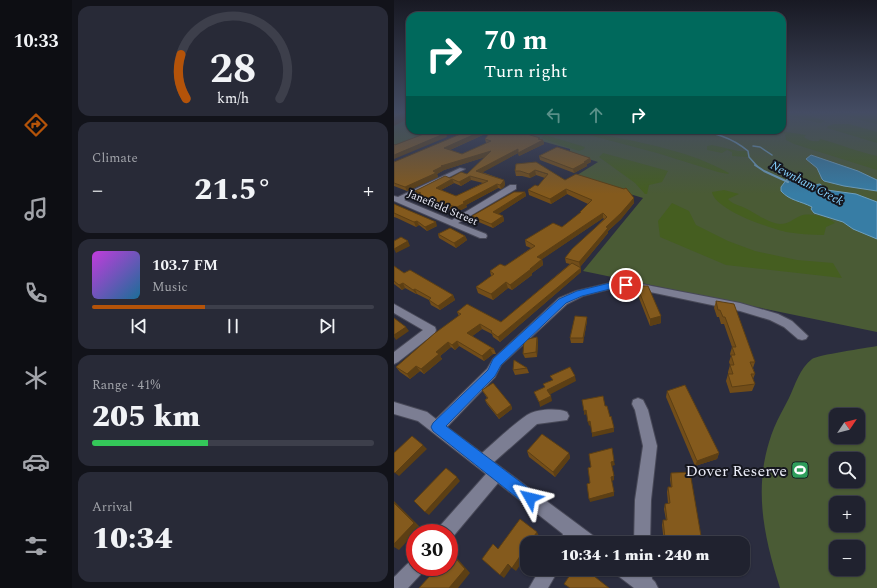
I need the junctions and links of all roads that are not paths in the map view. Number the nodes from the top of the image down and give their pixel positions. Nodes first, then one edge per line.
1 (462, 169) dead end
2 (513, 187) dead end
3 (396, 199) edge
4 (452, 223) junction
5 (483, 236) dead end
6 (394, 308) edge
7 (802, 336) dead end
8 (394, 359) edge
9 (638, 404) dead end
10 (394, 408) edge
11 (562, 416) dead end
12 (437, 427) junction
13 (482, 462) junction
14 (496, 474) junction
15 (453, 524) edge
16 (569, 536) edge
17 (642, 536) edge
18 (409, 576) edge
19 (546, 576) edge
20 (394, 588) edge
21 (538, 588) edge

1 - 3 street
2 - 4 street
3 - 4 street, Janefield Street
4 - 5 street, Janefield Street
6 - 8 street
7 - 12 street
9 - 17 street
10 - 12 street
11 - 13 street
12 - 13 street
13 - 14 street
14 - 15 street
14 - 16 street
18 - 20 street
19 - 21 street

